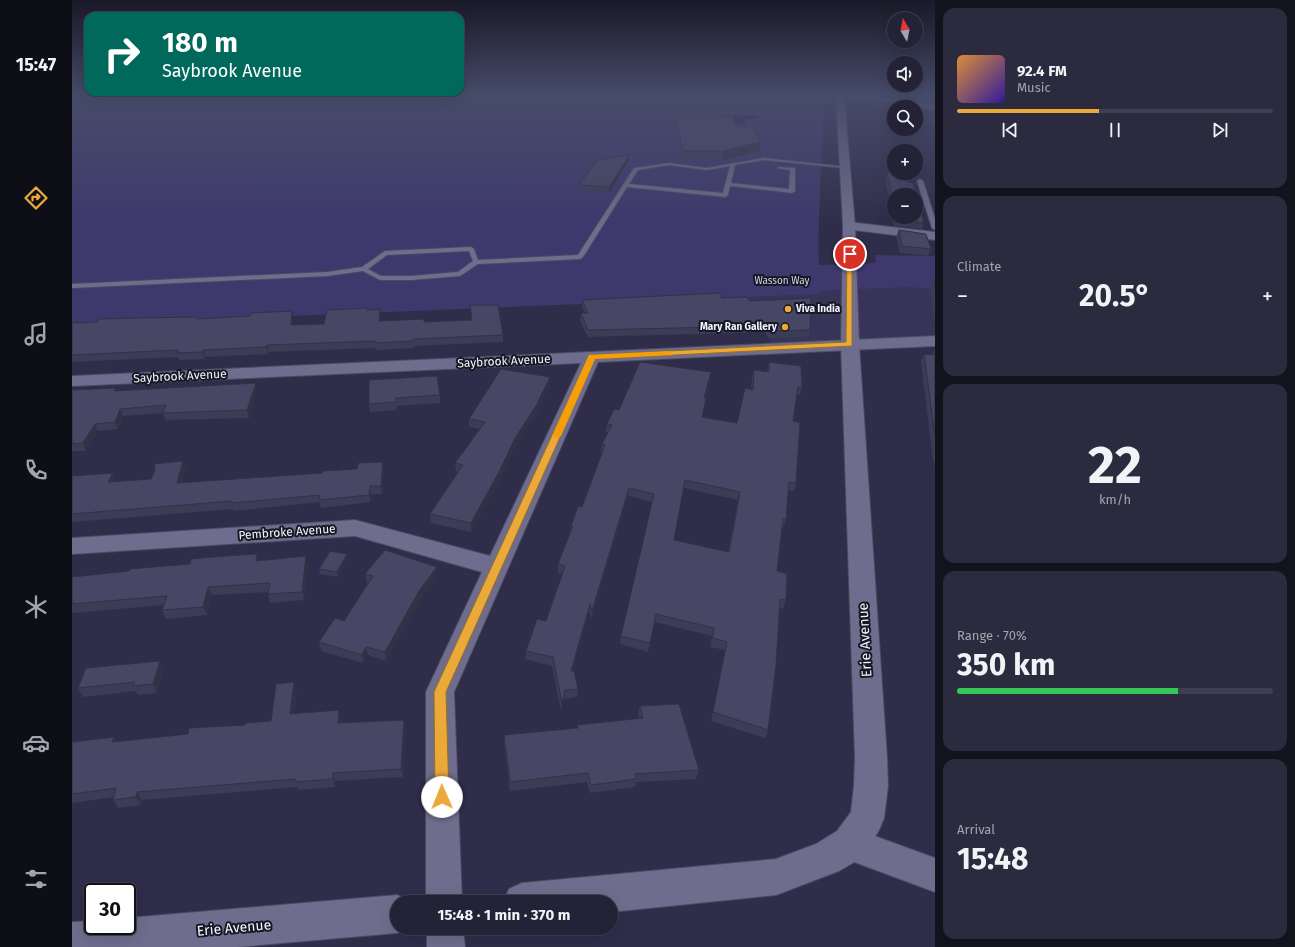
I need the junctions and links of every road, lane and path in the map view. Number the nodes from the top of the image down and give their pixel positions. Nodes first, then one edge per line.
1 (843, 140) edge
2 (742, 164) junction
3 (733, 165) junction
4 (764, 166) dead end
5 (771, 167) dead end
6 (845, 167) junction
7 (920, 181) dead end
8 (728, 184) junction
9 (626, 185) junction
10 (849, 226) junction
11 (935, 228) edge
12 (935, 236) edge
13 (476, 262) junction
14 (364, 269) junction
15 (72, 286) edge
16 (935, 341) edge
17 (850, 344) junction
18 (592, 357) junction
19 (72, 381) edge
20 (72, 546) edge
21 (497, 567) junction
22 (850, 844) junction
23 (935, 875) edge
24 (444, 895) edge
25 (593, 895) edge
26 (390, 915) edge
27 (445, 935) edge
28 (72, 942) edge
29 (446, 947) edge

1 - 6 street, Erie Avenue
2 - 3 lane
2 - 4 lane
2 - 6 lane
3 - 8 lane
3 - 9 lane
5 - 8 lane
6 - 10 street, Erie Avenue
7 - 11 lane
8 - 9 lane
9 - 13 lane
10 - 12 street
10 - 17 street, Erie Avenue
13 - 14 lane
13 - 14 lane
14 - 15 lane
16 - 17 street, Saybrook Avenue
17 - 18 street, Saybrook Avenue
17 - 22 street, Erie Avenue
18 - 19 street, Saybrook Avenue
18 - 21 street
20 - 21 street, Pembroke Avenue
21 - 24 street
22 - 23 street
22 - 25 street, Erie Avenue
26 - 28 street, Erie Avenue
27 - 29 street

